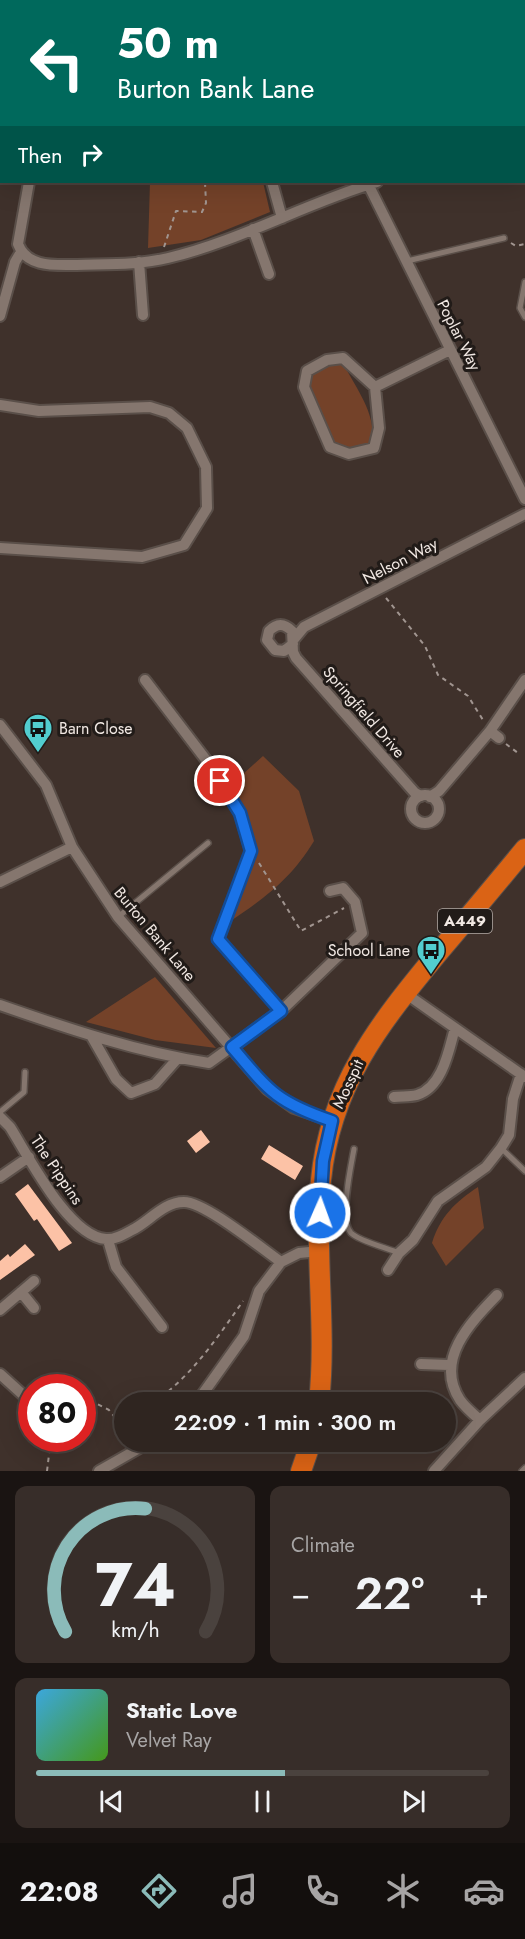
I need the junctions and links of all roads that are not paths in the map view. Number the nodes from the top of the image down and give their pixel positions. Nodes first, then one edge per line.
1 (29, 183) edge
2 (272, 183) edge
3 (373, 183) edge
4 (282, 218) junction
5 (253, 229) junction
6 (504, 238) road end
7 (21, 252) junction
8 (139, 262) junction
9 (406, 262) junction
10 (270, 274) dead end
11 (525, 282) edge
12 (142, 315) dead end
13 (0, 316) edge
14 (525, 317) edge
15 (450, 350) junction
16 (375, 387) junction
17 (0, 405) edge
18 (525, 499) edge
19 (525, 514) edge
20 (0, 548) edge
21 (293, 641) joint
22 (145, 680) dead end
23 (525, 680) edge
24 (0, 726) edge
25 (490, 731) junction
26 (499, 738) road end
27 (208, 843) dead end
28 (72, 847) junction
29 (525, 849) edge
30 (0, 882) edge
31 (330, 891) dead end
32 (118, 917) junction
33 (405, 993) junction
34 (0, 1005) edge
35 (281, 1011) junction
36 (455, 1028) junction
37 (92, 1037) junction
38 (232, 1047) junction
39 (178, 1058) junction
40 (25, 1072) dead end
41 (523, 1075) edge
42 (394, 1097) dead end
43 (0, 1112) edge
44 (0, 1117) edge
45 (332, 1121) junction
46 (501, 1148) junction
47 (354, 1149) dead end
48 (29, 1157) junction
49 (525, 1171) edge
50 (0, 1177) edge
51 (108, 1240) junction
52 (320, 1251) junction
53 (399, 1253) junction
54 (281, 1262) junction
55 (388, 1270) dead end
56 (34, 1281) dead end
57 (21, 1292) junction
58 (497, 1295) dead end
59 (34, 1308) dead end
60 (0, 1310) edge
61 (162, 1328) dead end
62 (421, 1364) dead end
63 (449, 1365) junction
64 (0, 1374) edge
65 (525, 1378) edge
66 (18, 1390) edge
67 (204, 1392) edge
68 (319, 1392) edge
69 (480, 1420) junction
70 (132, 1452) edge
71 (308, 1452) edge
72 (525, 1468) edge
73 (99, 1471) edge
74 (301, 1471) edge
75 (434, 1471) edge
76 (522, 1471) edge

1 - 7 street
2 - 4 street
3 - 4 street
3 - 9 street, Poplar Way
4 - 5 street
5 - 8 street
5 - 10 street
6 - 9 lane
7 - 8 street
7 - 13 street
8 - 12 street
9 - 15 street, Poplar Way
11 - 14 lane
15 - 16 street
15 - 18 street, Poplar Way
16 - 16 street
17 - 20 street
19 - 21 street, Nelson Way
21 - 25 street, Springfield Drive
22 - 35 street
23 - 25 street, Springfield Drive
24 - 28 street, Burton Bank Lane
25 - 26 street
27 - 32 lane
28 - 30 street
28 - 32 street, Burton Bank Lane
29 - 33 highway, A449
31 - 35 street
32 - 38 street, Burton Bank Lane
33 - 36 street
33 - 45 highway, Mosspit / A449
34 - 37 street
35 - 38 street
36 - 41 street
36 - 42 street
37 - 39 street
37 - 39 street
38 - 39 street
38 - 45 street, Burton Bank Lane
40 - 43 lane
41 - 46 street
44 - 48 street, The Pippins
45 - 52 highway, Mosspit / A449
46 - 49 lane
46 - 53 street
47 - 53 lane
48 - 50 street
48 - 51 street, The Pippins
51 - 54 street
51 - 61 street
52 - 54 street
52 - 68 highway, Mosspit / A449
53 - 55 street
54 - 67 street
56 - 57 street
57 - 59 street
57 - 60 street
58 - 63 street
62 - 63 street
63 - 69 street
64 - 66 street
65 - 69 street
69 - 75 street
70 - 73 street
71 - 74 highway
72 - 76 lane

